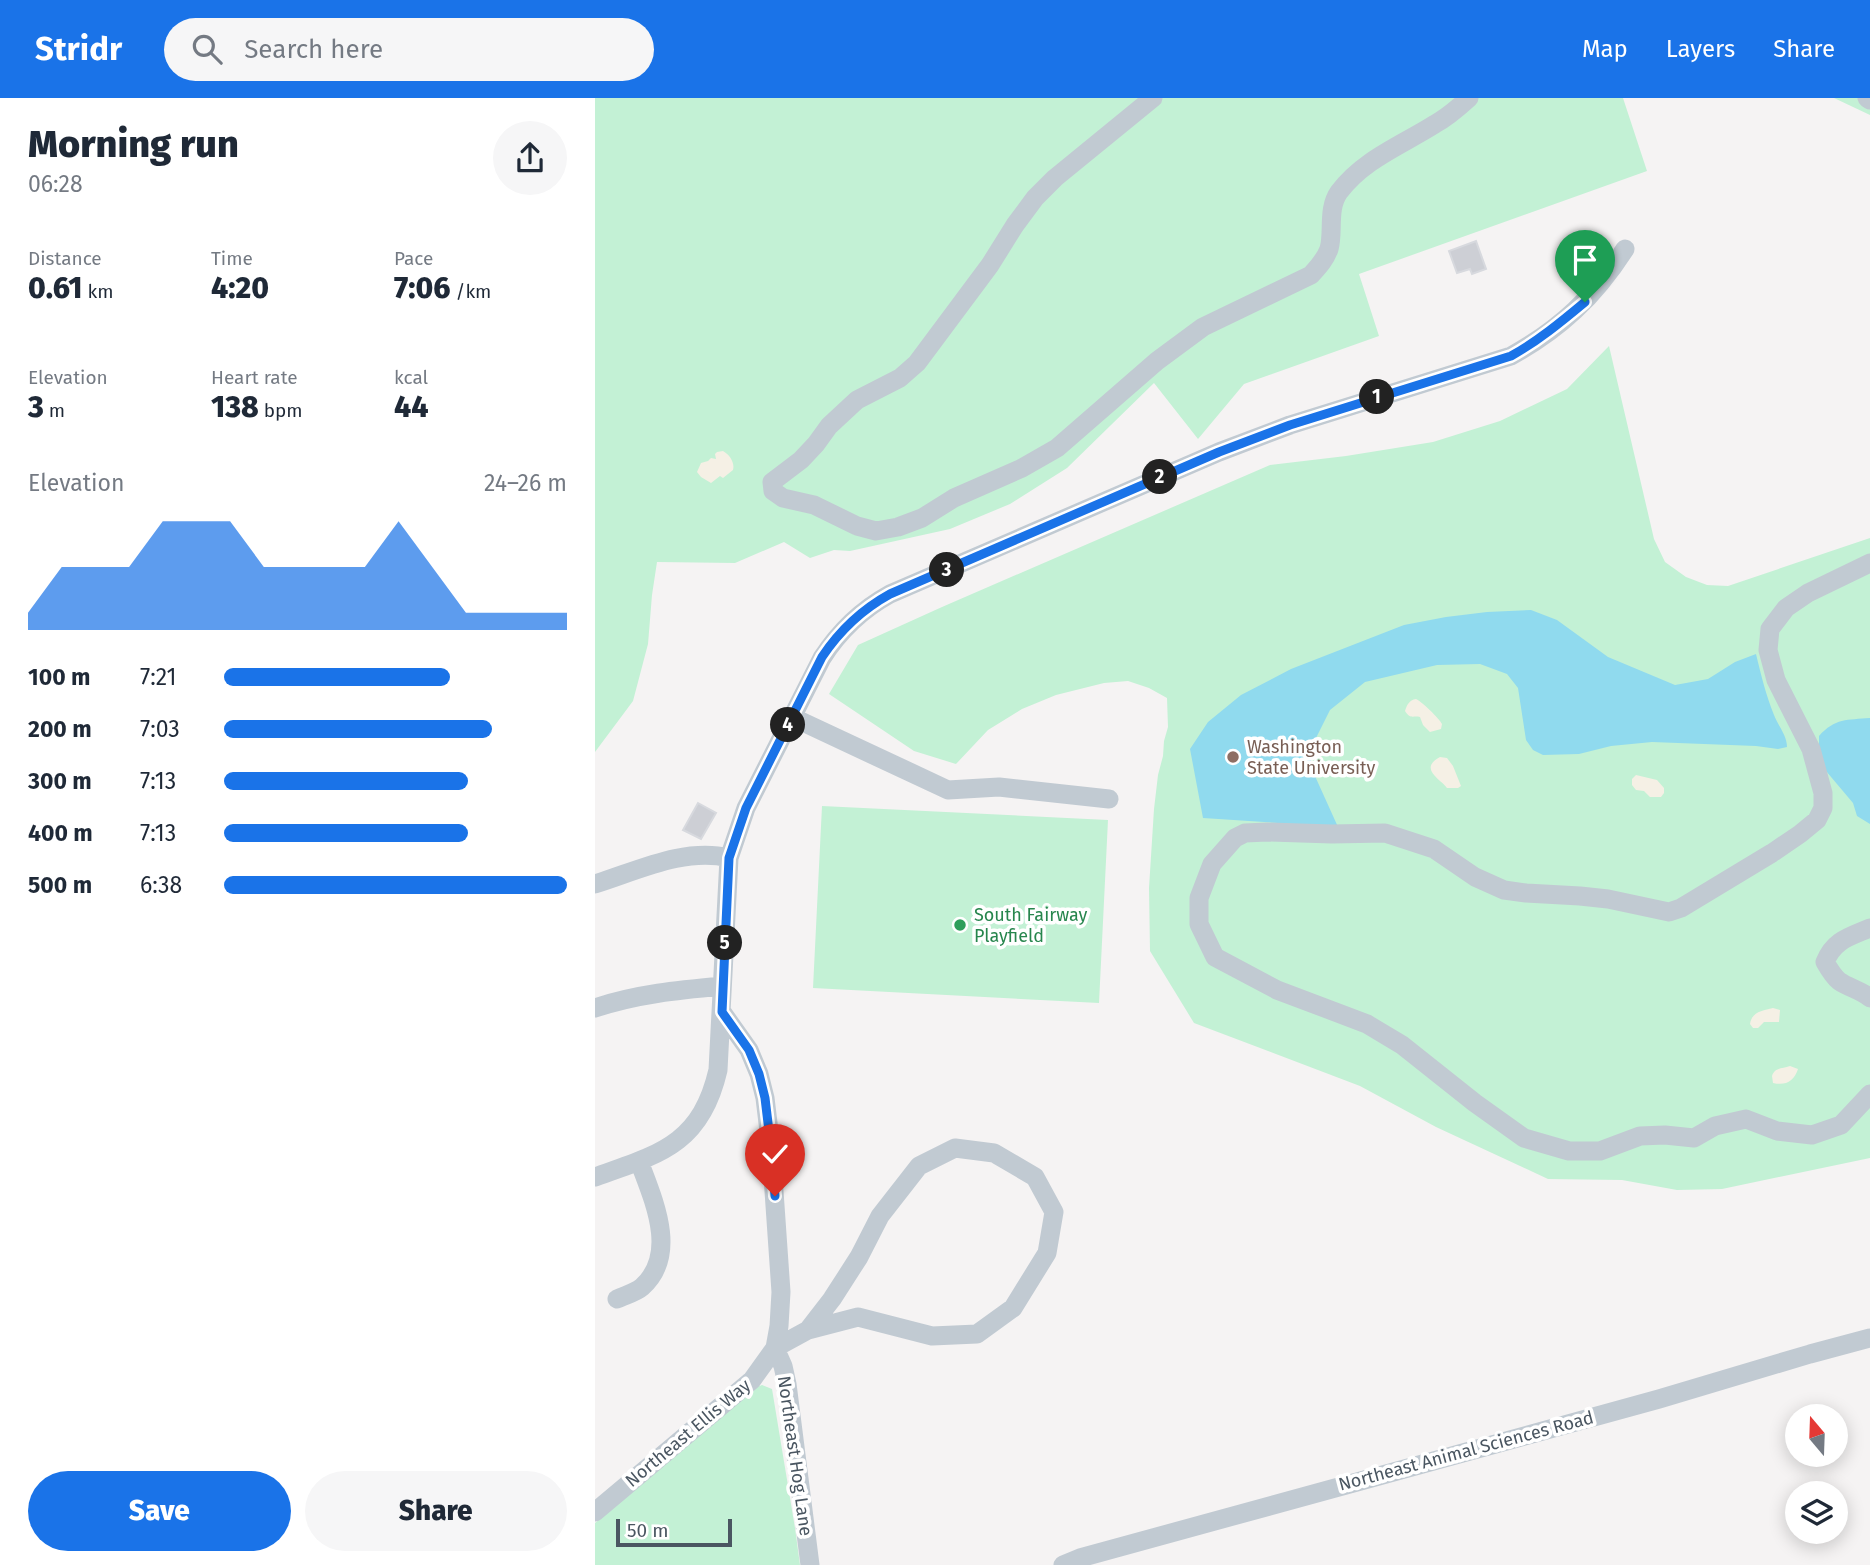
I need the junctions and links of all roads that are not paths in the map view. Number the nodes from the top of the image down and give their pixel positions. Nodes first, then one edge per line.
1 (1153, 98) edge
2 (1469, 98) edge
3 (1625, 250) dead end
4 (1870, 563) edge
5 (792, 717) junction
6 (1109, 799) dead end
7 (729, 858) junction
8 (595, 884) edge
9 (1870, 928) edge
10 (722, 986) junction
11 (1870, 998) edge
12 (595, 1008) edge
13 (722, 1012) junction
14 (1870, 1094) edge
15 (639, 1161) junction
16 (595, 1177) edge
17 (617, 1299) dead end
18 (808, 1330) junction
19 (1870, 1338) edge
20 (775, 1348) junction
21 (595, 1512) edge
22 (810, 1565) edge
23 (1063, 1565) edge

1 - 2 street
3 - 5 street
4 - 14 street
5 - 6 street
5 - 7 street
7 - 8 street
7 - 10 street
9 - 11 street
10 - 12 street
10 - 13 street
13 - 15 street
13 - 20 street
15 - 16 street
15 - 17 street
18 - 18 street
18 - 20 street
19 - 23 street, Northeast Animal Sciences Road
20 - 21 street, Northeast Ellis Way
20 - 22 street, Northeast Hog Lane

